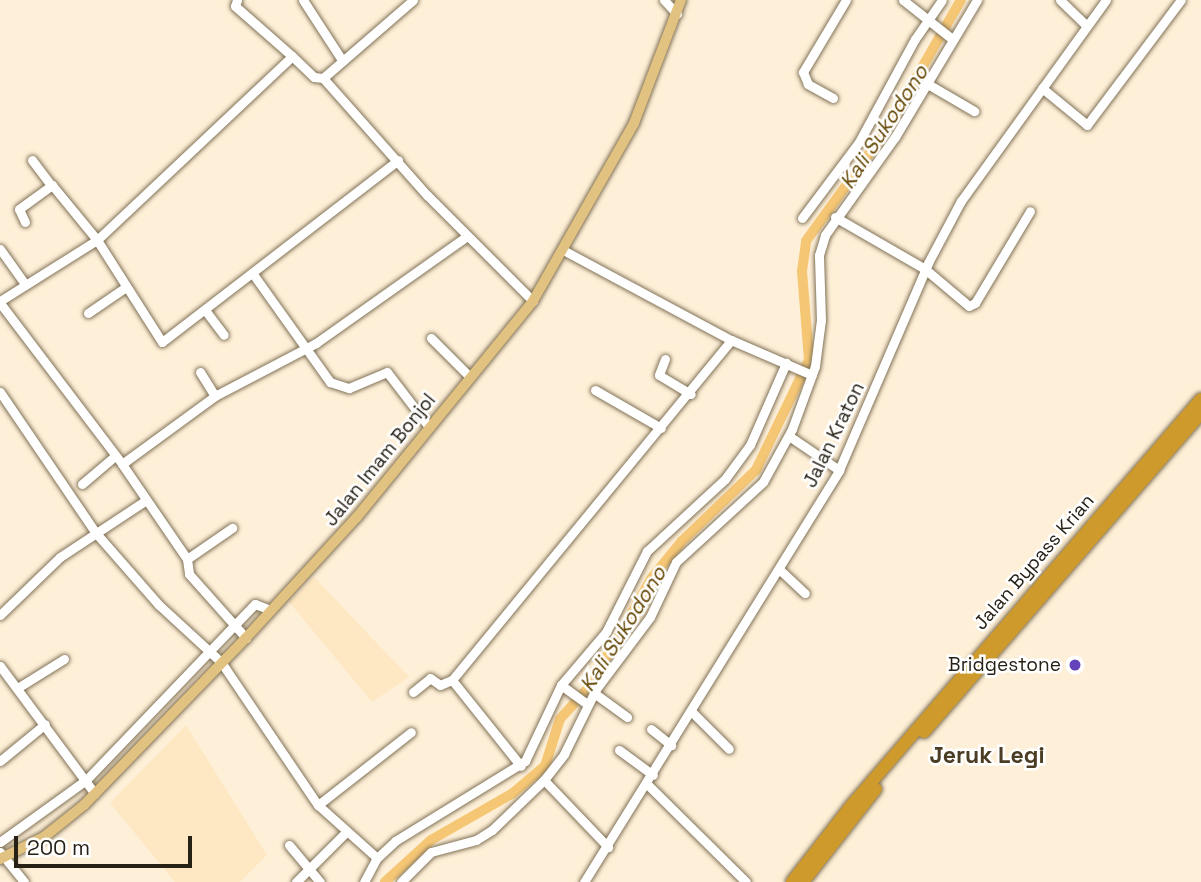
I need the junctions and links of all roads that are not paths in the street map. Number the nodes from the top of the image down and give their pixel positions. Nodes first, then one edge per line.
1 (237, 0) edge
2 (303, 0) edge
3 (413, 0) edge
4 (664, 0) edge
5 (681, 0) edge
6 (846, 0) edge
7 (903, 0) edge
8 (942, 0) edge
9 (977, 0) edge
10 (1060, 0) edge
11 (1106, 0) edge
12 (1181, 0) edge
13 (677, 14) junction
14 (931, 22) junction
15 (1087, 26) junction
16 (949, 36) junction
17 (292, 56) junction
18 (342, 60) junction
19 (323, 78) junction
20 (926, 83) junction
21 (1042, 88) junction
22 (833, 98) dead end
23 (974, 111) dead end
24 (32, 160) dead end
25 (398, 160) junction
26 (51, 185) junction
27 (1030, 211) dead end
28 (835, 216) junction
29 (802, 218) dead end
30 (25, 222) dead end
31 (467, 236) junction
32 (97, 240) junction
33 (0, 249) edge
34 (563, 250) junction
35 (925, 269) junction
36 (253, 274) junction
37 (25, 284) junction
38 (126, 287) junction
39 (533, 301) junction
40 (0, 302) edge
41 (205, 310) junction
42 (88, 313) dead end
43 (224, 335) dead end
44 (431, 338) dead end
45 (731, 340) junction
46 (306, 349) junction
47 (665, 359) dead end
48 (788, 363) junction
49 (200, 373) dead end
50 (809, 374) junction
51 (470, 377) junction
52 (594, 390) dead end
53 (0, 392) edge
54 (691, 394) junction
55 (215, 396) junction
56 (1201, 399) edge
57 (1201, 414) edge
58 (429, 427) junction
59 (661, 428) junction
60 (789, 436) junction
61 (118, 460) junction
62 (839, 470) junction
63 (82, 484) dead end
64 (146, 500) junction
65 (232, 528) dead end
66 (95, 532) junction
67 (187, 559) junction
68 (780, 570) junction
69 (805, 593) dead end
70 (271, 610) junction
71 (0, 615) edge
72 (234, 625) junction
73 (246, 638) junction
74 (209, 649) junction
75 (202, 657) junction
76 (64, 659) dead end
77 (0, 666) edge
78 (217, 666) junction
79 (452, 680) junction
80 (19, 687) junction
81 (563, 687) junction
82 (413, 692) dead end
83 (594, 693) junction
84 (585, 703) junction
85 (692, 712) junction
86 (627, 717) dead end
87 (45, 724) junction
88 (651, 729) dead end
89 (411, 732) dead end
90 (671, 745) junction
91 (729, 749) dead end
92 (619, 750) dead end
93 (0, 761) edge
94 (522, 766) junction
95 (86, 780) junction
96 (544, 780) junction
97 (650, 780) junction
98 (95, 793) junction
99 (318, 805) junction
100 (345, 833) junction
101 (0, 842) edge
102 (289, 845) dead end
103 (608, 846) junction
104 (1, 856) edge
105 (377, 858) junction
106 (309, 869) junction
107 (24, 882) edge
108 (296, 882) edge
109 (320, 882) edge
110 (364, 882) edge
111 (401, 882) edge
112 (584, 882) edge
113 (746, 882) edge
114 (792, 882) edge
115 (803, 882) edge

1 - 17 street
2 - 18 street
3 - 18 street
4 - 13 street
5 - 13 main road, Jalan Imam Bonjol
6 - 22 street
7 - 14 street
8 - 14 street
9 - 16 street
10 - 15 street
11 - 15 street, Jalan Kraton
12 - 21 street
13 - 34 main road, Jalan Imam Bonjol
14 - 16 street
14 - 29 street
15 - 21 street, Jalan Kraton
16 - 20 street
17 - 19 street
17 - 32 street
18 - 19 street
19 - 25 street
20 - 23 street
20 - 28 street
21 - 35 street, Jalan Kraton
24 - 26 street
25 - 31 street
25 - 36 street
26 - 30 street
26 - 32 street
27 - 35 street
28 - 35 street
28 - 50 street
31 - 39 street
31 - 46 street
32 - 37 street
32 - 38 street
33 - 37 street
34 - 39 main road, Jalan Imam Bonjol
34 - 45 street
35 - 62 street, Jalan Kraton
36 - 41 street
36 - 46 street
37 - 40 street
38 - 41 street
38 - 42 street
39 - 51 main road, Jalan Imam Bonjol
40 - 61 street
41 - 43 street
44 - 51 street
45 - 48 street
45 - 54 street
46 - 55 street
46 - 58 street
47 - 54 street
48 - 50 street
48 - 81 street
49 - 55 street
50 - 60 street
51 - 58 main road, Jalan Imam Bonjol
52 - 59 street
53 - 66 street
54 - 59 street
55 - 61 street
56 - 114 highway, Jalan Bypass Krian
57 - 115 highway, Jalan Bypass Krian
58 - 70 main road, Jalan Imam Bonjol
59 - 79 street
60 - 62 street
60 - 83 street
61 - 63 street
61 - 64 street
62 - 68 street, Jalan Kraton
64 - 66 street
64 - 67 street
65 - 67 street
66 - 71 street
66 - 74 street
67 - 72 street
68 - 69 street
68 - 85 street, Jalan Kraton
70 - 72 street
70 - 73 main road, Jalan Imam Bonjol
72 - 73 street
72 - 74 street
73 - 78 main road, Jalan Imam Bonjol
74 - 75 street
74 - 78 street
75 - 78 street
75 - 95 street
76 - 80 street
77 - 80 street
78 - 98 main road, Jalan Imam Bonjol
78 - 99 street
79 - 82 street
79 - 94 street
80 - 87 street
81 - 84 street
81 - 94 street
83 - 84 street
83 - 86 street
84 - 96 street
85 - 90 street, Jalan Kraton
85 - 91 street
87 - 93 street
87 - 95 street
88 - 90 street
89 - 99 street
90 - 97 street, Jalan Kraton
92 - 97 street
94 - 105 street
95 - 98 street
95 - 101 street
96 - 103 street
96 - 111 street
97 - 103 street, Jalan Kraton
97 - 113 street
98 - 104 main road, Jalan Imam Bonjol
99 - 100 street
100 - 105 street
100 - 106 street
102 - 106 street
103 - 112 street, Jalan Kraton
104 - 107 street
105 - 110 street
106 - 108 street
106 - 109 street

